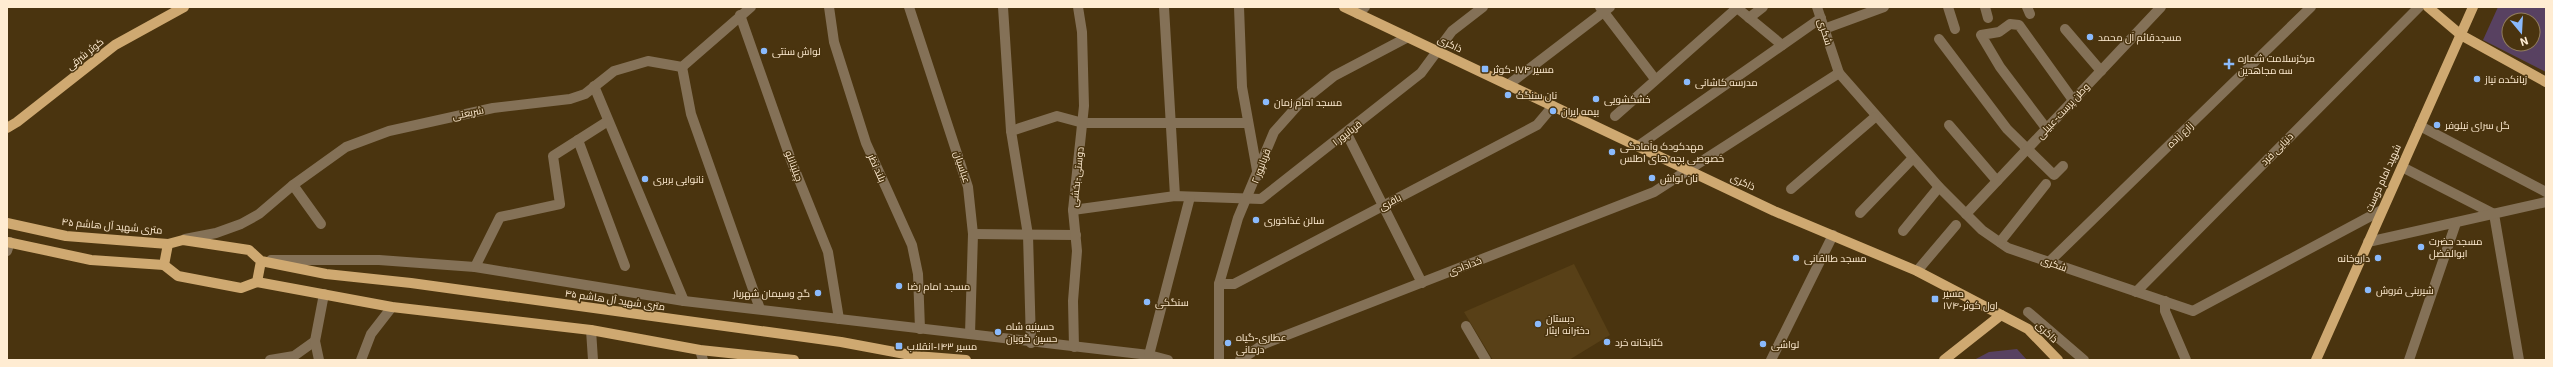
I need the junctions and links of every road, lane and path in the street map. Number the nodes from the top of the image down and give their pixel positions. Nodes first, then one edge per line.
1 (184, 7) edge
2 (751, 7) edge
3 (829, 7) edge
4 (909, 7) edge
5 (1003, 7) edge
6 (1078, 7) edge
7 (1164, 7) edge
8 (1240, 7) edge
9 (1344, 7) edge
10 (1483, 7) edge
11 (1736, 7) edge
12 (1763, 7) edge
13 (1817, 7) edge
14 (1884, 7) edge
15 (1948, 7) edge
16 (1985, 7) edge
17 (2160, 7) edge
18 (2312, 7) edge
19 (2419, 7) edge
20 (2428, 7) edge
21 (2473, 7) edge
22 (1604, 9) edge
23 (1362, 10) edge
24 (740, 15) junction
25 (1749, 18) junction
26 (1821, 18) junction
27 (1988, 18) dead end
28 (1824, 29) junction
29 (1955, 29) dead end
30 (2066, 29) dead end
31 (2461, 35) junction
32 (1408, 37) junction
33 (1939, 39) dead end
34 (1782, 45) junction
35 (1438, 51) junction
36 (682, 67) junction
37 (2101, 71) junction
38 (1839, 73) junction
39 (1655, 79) junction
40 (2546, 82) edge
41 (1508, 85) junction
42 (594, 86) junction
43 (2073, 100) junction
44 (1553, 106) junction
45 (1614, 116) dead end
46 (1875, 117) junction
47 (608, 121) junction
48 (1082, 123) junction
49 (1171, 123) junction
50 (1248, 123) junction
51 (1949, 125) dead end
52 (2420, 126) junction
53 (7, 128) edge
54 (2046, 128) junction
55 (1011, 131) junction
56 (1347, 134) junction
57 (578, 140) junction
58 (1638, 146) junction
59 (2027, 149) junction
60 (1913, 158) junction
61 (2063, 166) dead end
62 (2402, 167) junction
63 (1690, 170) junction
64 (1258, 176) junction
65 (1997, 181) junction
66 (2046, 184) dead end
67 (293, 185) junction
68 (1939, 187) junction
69 (1791, 189) dead end
70 (2546, 192) edge
71 (1175, 196) junction
72 (1190, 196) junction
73 (1248, 200) junction
74 (2546, 202) edge
75 (1382, 206) junction
76 (1074, 210) junction
77 (2382, 210) junction
78 (1860, 213) dead end
79 (1966, 214) junction
80 (2494, 214) junction
81 (7, 223) edge
82 (2456, 223) junction
83 (321, 224) dead end
84 (1956, 225) dead end
85 (1903, 231) dead end
86 (973, 234) junction
87 (1028, 235) junction
88 (1833, 235) junction
89 (1076, 236) junction
90 (184, 240) junction
91 (2000, 242) junction
92 (2368, 242) junction
93 (168, 244) junction
94 (8, 245) edge
95 (261, 261) junction
96 (2049, 262) junction
97 (164, 265) junction
98 (625, 266) dead end
99 (475, 267) junction
100 (1917, 271) junction
101 (257, 282) junction
102 (1422, 283) junction
103 (1219, 284) junction
104 (2136, 292) junction
105 (324, 294) junction
106 (684, 301) junction
107 (2165, 301) junction
108 (392, 307) junction
109 (760, 309) junction
110 (2028, 312) dead end
111 (2001, 315) junction
112 (839, 319) junction
113 (1466, 326) dead end
114 (920, 329) junction
115 (592, 330) junction
116 (970, 334) junction
117 (315, 341) junction
118 (1031, 343) junction
119 (1074, 347) junction
120 (700, 350) junction
121 (1149, 355) junction
122 (776, 359) edge
123 (270, 360) edge
124 (319, 360) edge
125 (361, 360) edge
126 (593, 360) edge
127 (703, 360) edge
128 (794, 360) edge
129 (966, 360) edge
130 (1168, 360) edge
131 (1219, 360) edge
132 (1240, 360) edge
133 (1486, 360) edge
134 (1771, 360) edge
135 (1944, 360) edge
136 (2058, 360) edge
137 (2084, 360) edge
138 (2186, 360) edge
139 (2316, 360) edge
140 (2408, 360) edge
141 (2519, 360) edge

1 - 53 main road, کوثر شرقی
2 - 24 street
3 - 114 street, بلند نظر
4 - 86 street, عباسیان
5 - 55 street
6 - 48 street, دوستی-بخشی
7 - 49 street
8 - 50 street
9 - 23 main road, ذاکری
10 - 35 street, قربانپور ۱
11 - 25 street
11 - 39 street
12 - 25 street
13 - 26 street, شکری
14 - 28 street
15 - 29 street
16 - 27 street
17 - 37 street, وطن پرست-عبیلی
18 - 96 street, زارع زاده
19 - 104 street, دنیایی فرد
20 - 31 main road
21 - 31 main road, شهید امام دوست
22 - 39 street
22 - 41 street
23 - 32 main road, ذاکری
24 - 36 street
24 - 112 street, چیلینانلو
25 - 34 street
26 - 28 street, شکری
26 - 34 street
28 - 38 street, شکری
30 - 37 street
31 - 40 main road
31 - 52 main road, شهید امام دوست
32 - 35 main road, ذاکری
32 - 64 street, قربانپور ۲
33 - 59 street
34 - 58 street
35 - 41 main road, ذاکری
35 - 56 street, قربانپور ۱
36 - 42 street, شریعتی
36 - 109 street
37 - 43 street, وطن پرست-عبیلی
38 - 46 street, شکری
38 - 63 street, خدادادی
39 - 45 street
41 - 44 main road, ذاکری
42 - 47 street
42 - 67 street, شریعتی
43 - 54 street, وطن پرست-عبیلی
43 - 54 street
44 - 58 main road, ذاکری
44 - 75 street, باقری
46 - 60 street, شکری
46 - 69 street
47 - 57 street
47 - 106 street
48 - 49 street
48 - 55 street
48 - 76 street, دوستی-بخشی
49 - 50 street
49 - 71 street
50 - 64 street
51 - 65 street
52 - 62 main road, شهید امام دوست
52 - 70 street
54 - 59 street, وطن پرست-عبیلی
55 - 87 street
56 - 73 street, قربانپور ۱
56 - 75 street
57 - 98 street
57 - 99 street
58 - 63 main road, ذاکری
59 - 61 street
59 - 65 street, وطن پرست-عبیلی
60 - 68 street, شکری
60 - 78 street
62 - 77 main road, شهید امام دوست
62 - 80 street
63 - 88 main road, ذاکری
63 - 102 street, خدادادی
64 - 73 street, قربانپور ۲
65 - 79 street, وطن پرست-عبیلی
66 - 91 street
67 - 83 street
67 - 90 street, شریعتی
68 - 79 street, شکری
68 - 85 street
71 - 72 street, قربانپور ۱
71 - 76 street, قربانپور ۱
72 - 73 street, قربانپور ۱
72 - 121 street
73 - 103 street, قربانپور ۲
74 - 80 street
75 - 102 street
75 - 103 street, باقری
76 - 89 street, دوستی-بخشی
77 - 92 main road, شهید امام دوست
77 - 107 street, شکری
79 - 91 street, شکری
80 - 82 street
80 - 141 street
81 - 93 main road, ۴۵ متری شهید آل هاشم
82 - 92 street
82 - 140 street
84 - 100 street
86 - 87 street
86 - 116 street, عباسیان
87 - 89 street
87 - 118 street
88 - 100 main road, ذاکری
88 - 134 street
89 - 119 street, دوستی-بخشی
90 - 93 main road, ۴۵ متری شهید آل هاشم
90 - 95 main road
91 - 96 street, شکری
92 - 139 main road, شهید امام دوست
93 - 97 main road
94 - 97 main road
95 - 99 street
95 - 101 main road
95 - 129 main road, ۴۵ متری شهید آل هاشم
96 - 104 street, شکری
97 - 101 main road
99 - 106 street
100 - 111 main road, ذاکری
101 - 105 main road
102 - 132 street, خدادادی
103 - 131 street, قربانپور ۲
104 - 107 street, شکری
105 - 108 main road
105 - 117 street
106 - 109 street
107 - 138 street
108 - 115 main road
108 - 125 street
109 - 112 street
110 - 137 street
111 - 135 main road
111 - 136 main road, ذاکری
112 - 114 street
113 - 133 street
114 - 116 street
115 - 120 main road
115 - 126 street
116 - 118 street
117 - 123 street
117 - 124 street
118 - 119 street
119 - 121 street
120 - 122 main road
120 - 127 street
121 - 130 street
122 - 128 main road

